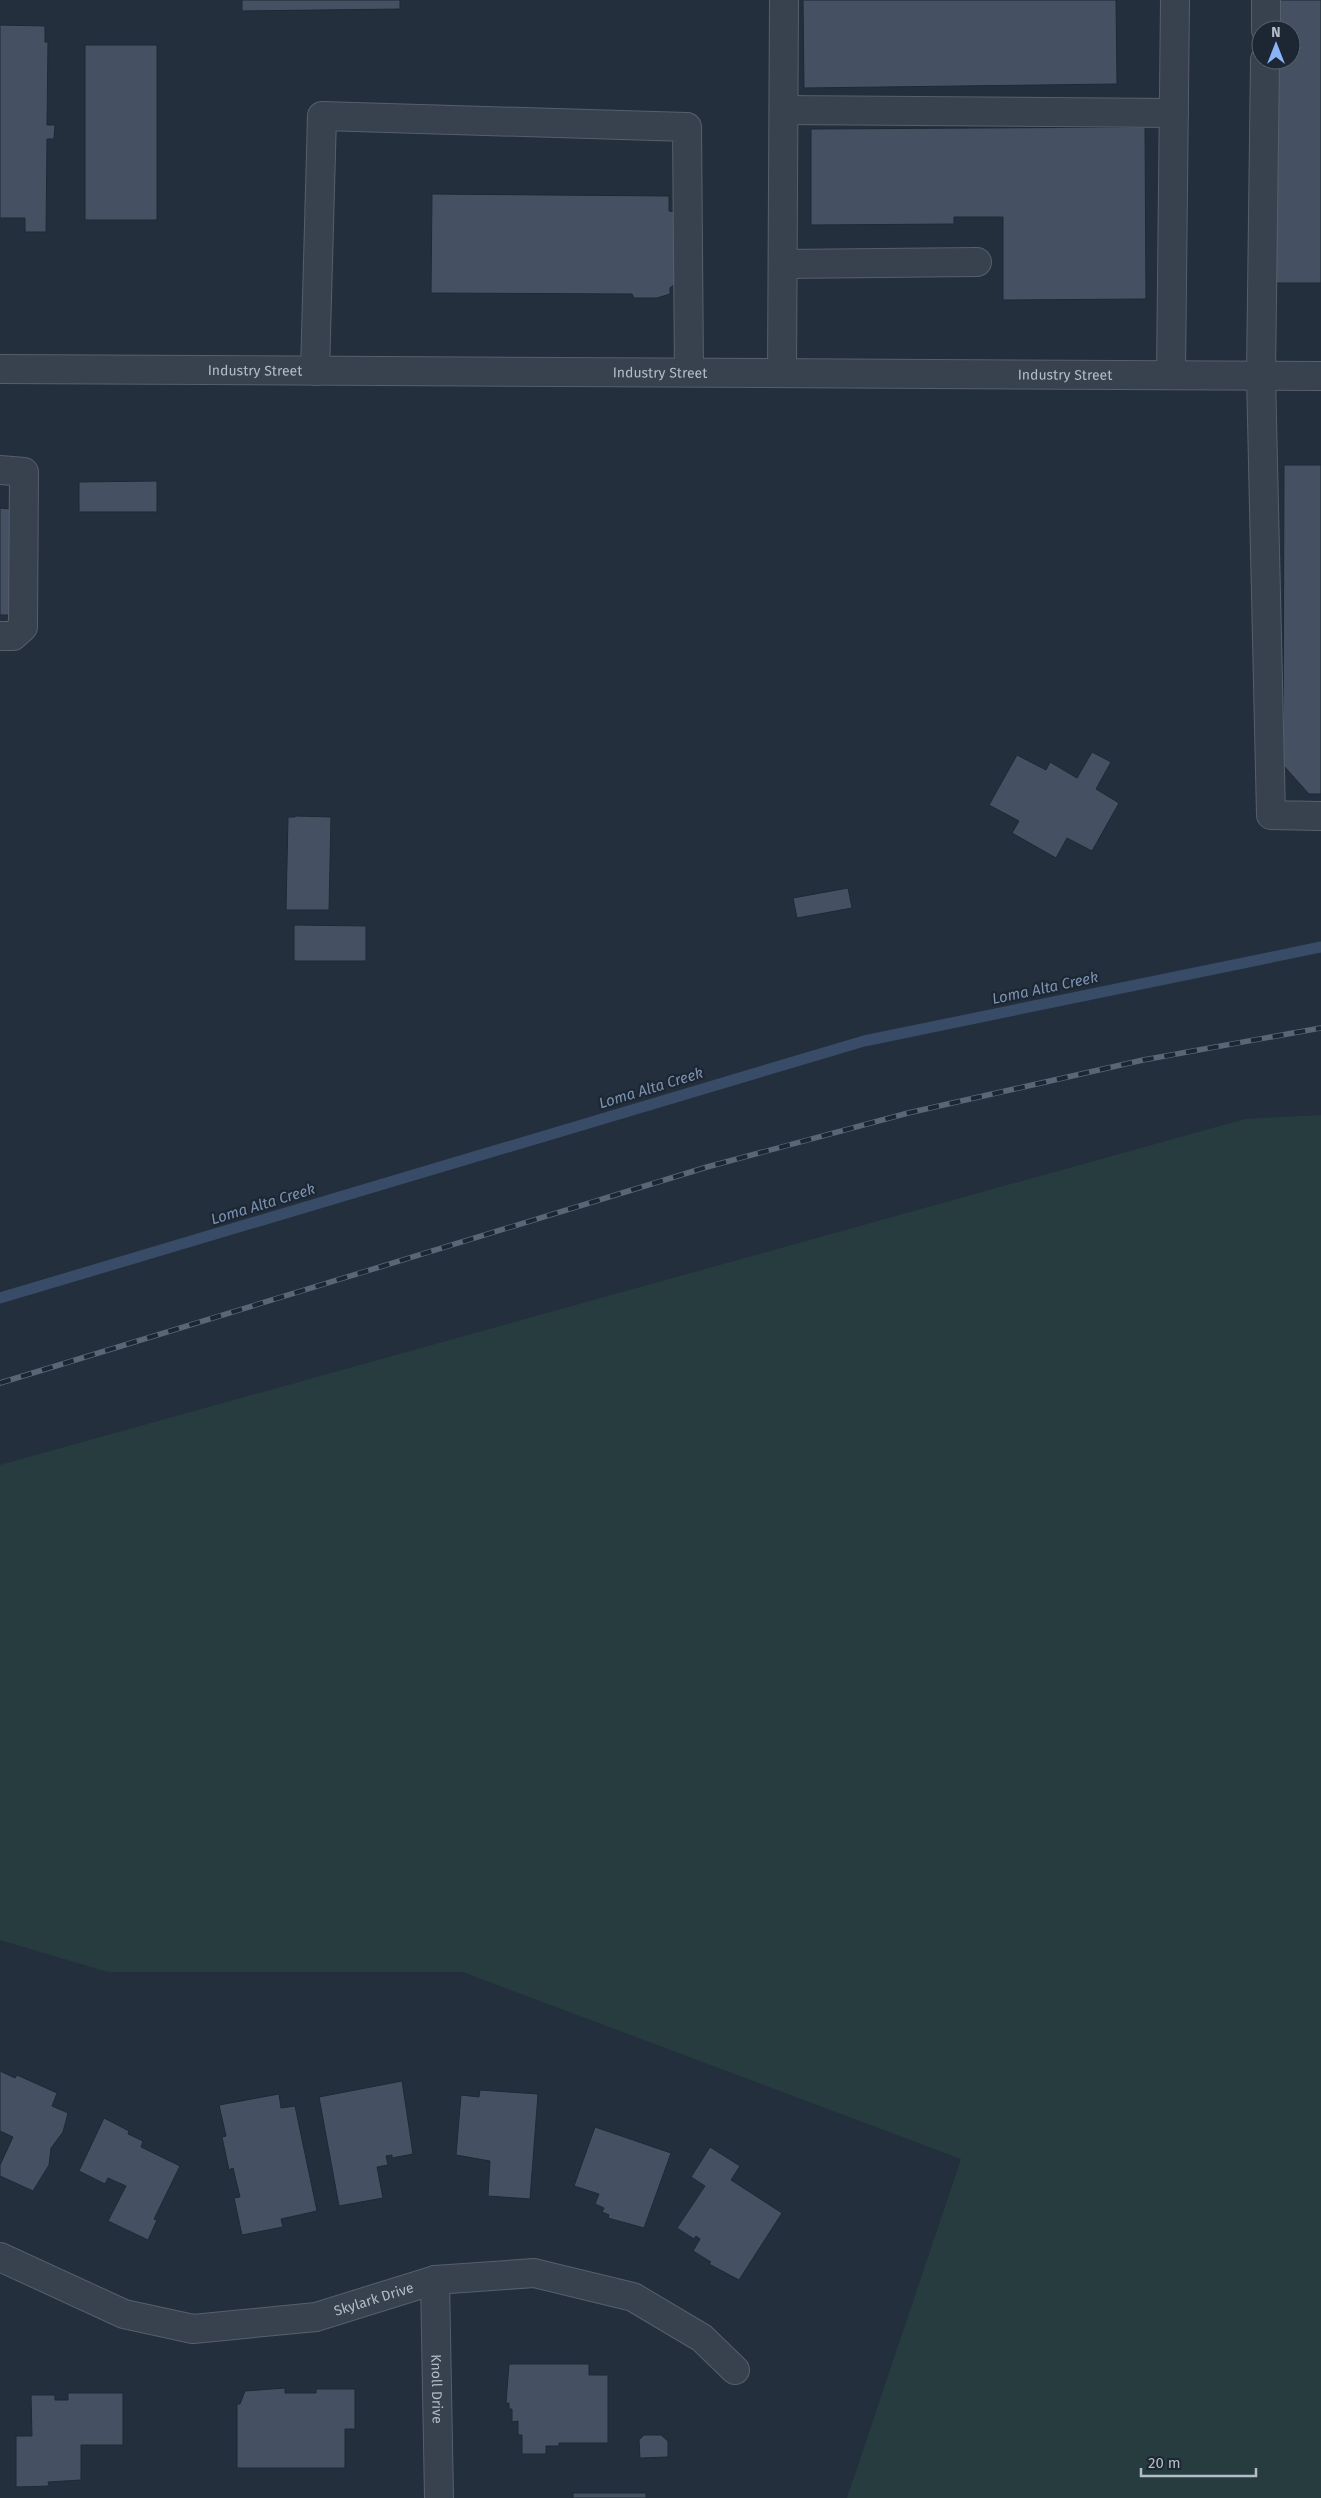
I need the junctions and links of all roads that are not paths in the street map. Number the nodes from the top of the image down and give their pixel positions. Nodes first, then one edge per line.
1 (784, 0) edge
2 (1175, 0) edge
3 (1266, 0) edge
4 (1266, 20) edge
5 (1265, 70) edge
6 (784, 110) junction
7 (1174, 113) junction
8 (977, 262) dead end
9 (783, 264) junction
10 (0, 369) edge
11 (315, 371) junction
12 (688, 372) junction
13 (782, 373) junction
14 (1171, 375) junction
15 (1261, 376) junction
16 (1321, 376) edge
17 (0, 470) edge
18 (0, 636) edge
19 (1321, 816) edge
20 (0, 2257) edge
21 (435, 2280) junction
22 (735, 2370) dead end
23 (439, 2498) edge

1 - 6 street
2 - 7 street
3 - 4 street
5 - 15 street
6 - 7 street
6 - 9 street
7 - 14 street
8 - 9 street
9 - 13 street
10 - 11 street, Industry Street
11 - 12 street, Industry Street
11 - 12 street
12 - 13 street, Industry Street
13 - 14 street, Industry Street
14 - 15 street, Industry Street
15 - 16 street, Industry Street
15 - 19 street
17 - 18 street
20 - 21 street, Skylark Drive
21 - 22 street, Skylark Drive
21 - 23 street, Knoll Drive

